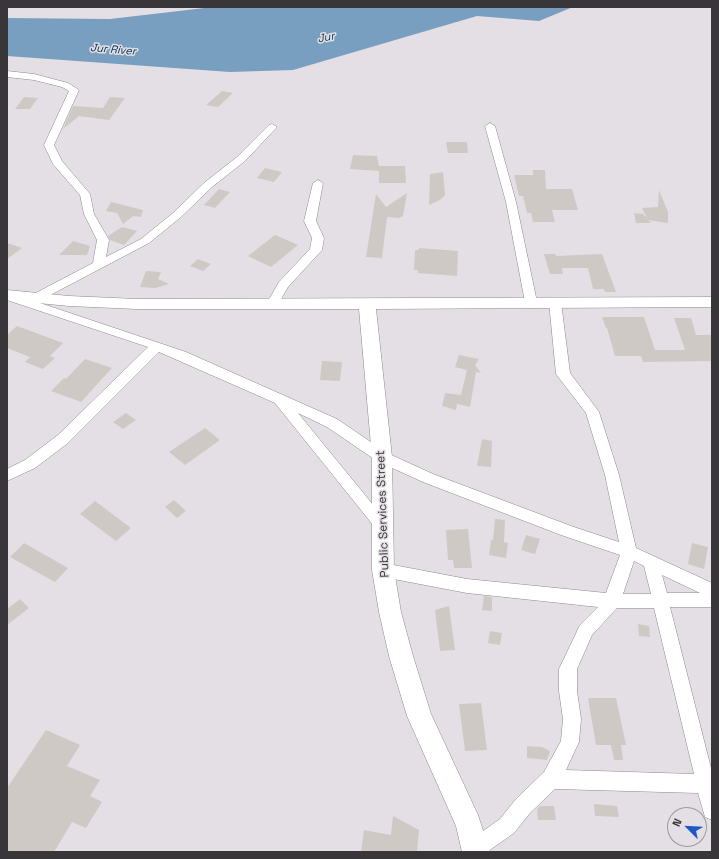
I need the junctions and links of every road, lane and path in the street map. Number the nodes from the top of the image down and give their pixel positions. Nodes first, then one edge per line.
1 (7, 74) edge
2 (490, 126) dead end
3 (272, 127) dead end
4 (318, 183) dead end
5 (100, 265) junction
6 (7, 296) edge
7 (36, 298) junction
8 (532, 302) junction
9 (555, 302) junction
10 (712, 302) edge
11 (273, 303) junction
12 (367, 304) junction
13 (157, 346) junction
14 (279, 399) junction
15 (382, 457) junction
16 (7, 475) edge
17 (382, 526) junction
18 (628, 552) junction
19 (650, 562) junction
20 (383, 570) junction
21 (712, 591) edge
22 (712, 600) edge
23 (612, 601) junction
24 (661, 601) junction
25 (551, 779) junction
26 (706, 784) junction
27 (712, 810) edge
28 (476, 850) edge

1 - 5 street
2 - 8 street
3 - 5 street
4 - 11 street
5 - 7 street
6 - 7 street
6 - 13 street
7 - 11 street
8 - 9 street
8 - 12 street
9 - 10 street
9 - 18 street
11 - 12 street
12 - 15 street, Public Services Street
13 - 14 street
13 - 16 street
14 - 15 street
14 - 17 street
15 - 17 street, Public Services Street
15 - 18 street
17 - 20 street, Public Services Street
18 - 19 street
18 - 23 street
19 - 21 street
19 - 24 street
20 - 23 street
20 - 28 street, Public Services Street
22 - 24 street
23 - 24 street
23 - 25 street
24 - 26 street
25 - 26 street
25 - 28 street
26 - 27 street

